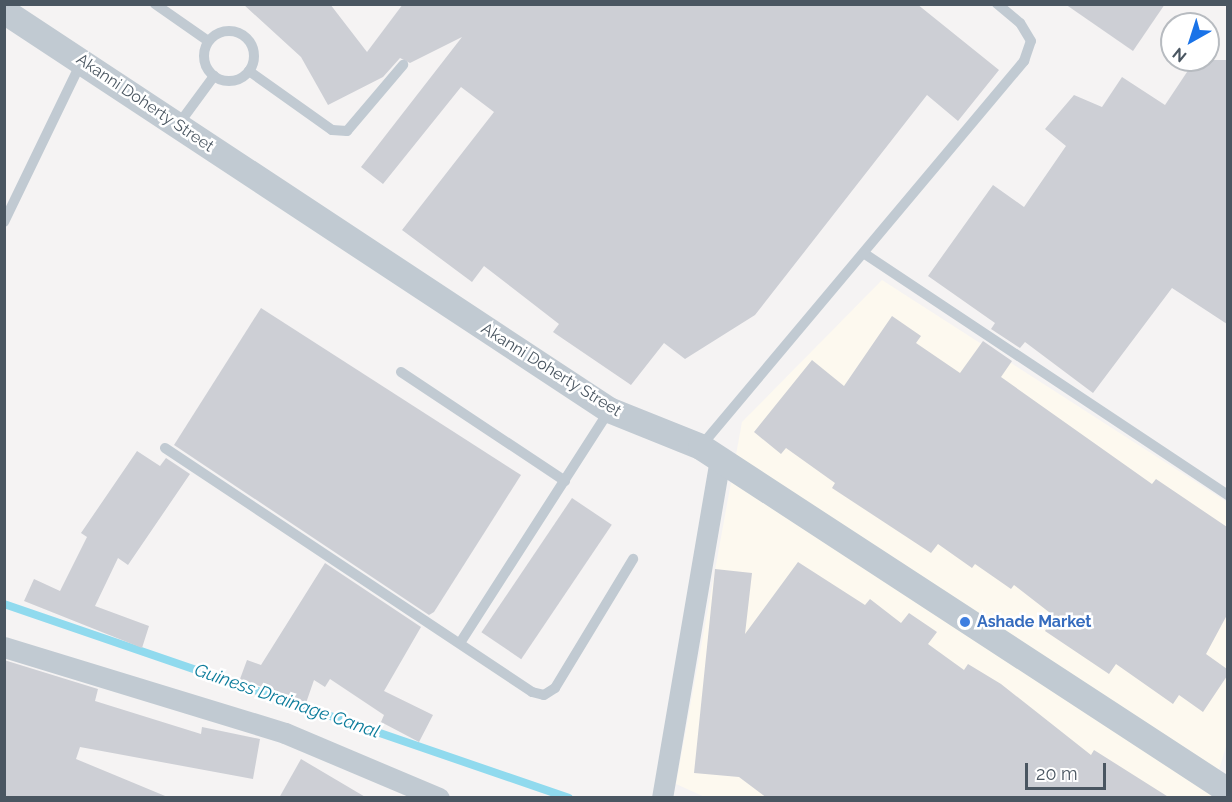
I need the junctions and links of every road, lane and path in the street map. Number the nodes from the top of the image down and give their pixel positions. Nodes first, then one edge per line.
1 (155, 4) edge
2 (997, 4) edge
3 (4, 11) edge
4 (208, 41) junction
5 (82, 61) junction
6 (403, 65) dead end
7 (249, 71) junction
8 (214, 76) junction
9 (178, 125) junction
10 (4, 222) edge
11 (865, 254) junction
12 (400, 372) dead end
13 (609, 410) junction
14 (165, 448) dead end
15 (711, 453) junction
16 (565, 481) junction
17 (1227, 495) edge
18 (633, 559) dead end
19 (459, 644) junction
20 (4, 647) edge
21 (1227, 791) edge
22 (439, 798) edge
23 (662, 798) edge

1 - 4 lane
2 - 11 lane
3 - 5 street, Akanni Doherty Street
4 - 7 lane
4 - 8 lane
5 - 9 street, Akanni Doherty Street
5 - 10 lane
6 - 7 lane
7 - 8 lane
8 - 9 lane
9 - 13 street, Akanni Doherty Street
11 - 15 lane
11 - 17 lane
12 - 16 lane
13 - 15 street, Akanni Doherty Street
13 - 16 lane
14 - 19 lane
15 - 21 street, Akanni Doherty Street
15 - 23 street
16 - 19 lane
18 - 19 lane
20 - 22 street

